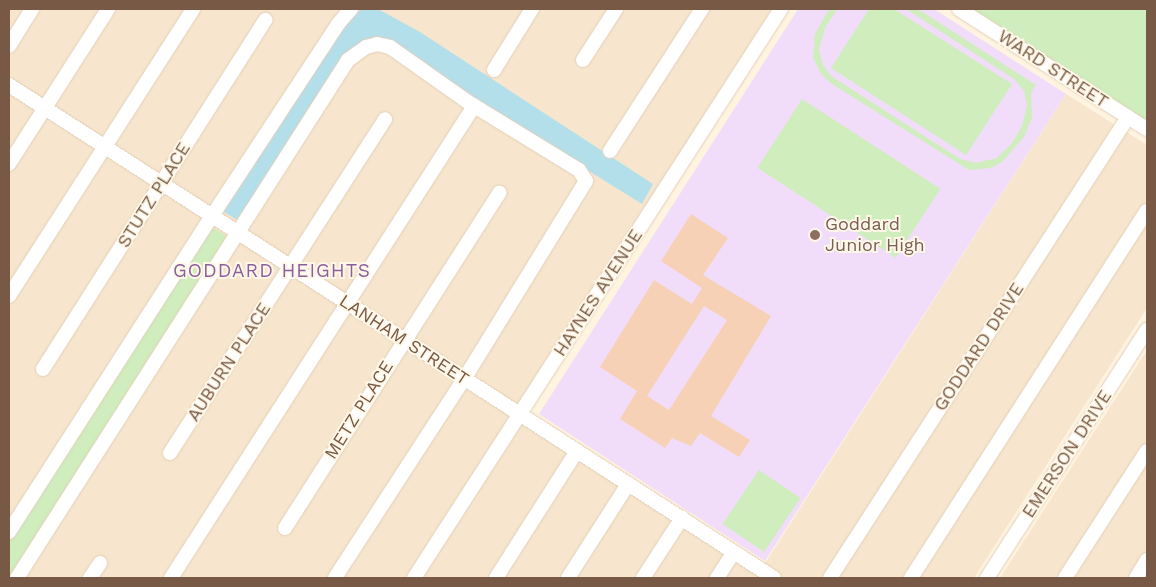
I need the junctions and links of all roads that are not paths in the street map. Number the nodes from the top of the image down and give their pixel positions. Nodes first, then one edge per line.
1 (32, 9) edge
2 (108, 9) edge
3 (193, 9) edge
4 (351, 9) edge
5 (532, 9) edge
6 (616, 9) edge
7 (702, 9) edge
8 (782, 9) edge
9 (959, 9) edge
10 (265, 20) dead end
11 (9, 46) edge
12 (583, 60) dead end
13 (494, 70) dead end
14 (9, 85) edge
15 (474, 106) junction
16 (45, 108) junction
17 (1128, 117) junction
18 (385, 118) dead end
19 (1147, 129) edge
20 (105, 146) junction
21 (610, 151) dead end
22 (9, 164) edge
23 (162, 183) junction
24 (499, 193) dead end
25 (1147, 211) edge
26 (212, 216) junction
27 (239, 233) junction
28 (290, 266) junction
29 (9, 296) edge
30 (348, 304) junction
31 (1147, 330) edge
32 (404, 340) junction
33 (43, 369) dead end
34 (464, 379) junction
35 (520, 414) junction
36 (577, 451) junction
37 (1147, 451) edge
38 (170, 453) dead end
39 (628, 484) junction
40 (682, 518) junction
41 (285, 528) dead end
42 (9, 532) edge
43 (734, 552) junction
44 (1147, 560) edge
45 (100, 563) dead end
46 (17, 578) edge
47 (90, 578) edge
48 (171, 578) edge
49 (335, 578) edge
50 (414, 578) edge
51 (496, 578) edge
52 (568, 578) edge
53 (643, 578) edge
54 (717, 578) edge
55 (774, 578) edge
56 (830, 578) edge
57 (911, 578) edge
58 (987, 578) edge
59 (1065, 578) edge
60 (1136, 578) edge

1 - 11 street
2 - 16 street
3 - 20 street
4 - 26 street
5 - 13 street
6 - 12 street
7 - 21 street
8 - 35 street, HAYNES AVENUE
9 - 17 street, WARD STREET
10 - 23 street, STUTZ PLACE
14 - 16 street, LANHAM STREET
15 - 27 street
15 - 30 street
15 - 34 street
16 - 20 street, LANHAM STREET
16 - 22 street
17 - 19 street, WARD STREET
17 - 56 street, GODDARD DRIVE
18 - 28 street, AUBURN PLACE
20 - 23 street, LANHAM STREET
20 - 29 street
23 - 26 street, LANHAM STREET
23 - 33 street, STUTZ PLACE
24 - 32 street, METZ PLACE
25 - 57 street
26 - 27 street, LANHAM STREET
26 - 42 street
27 - 28 street, LANHAM STREET
27 - 46 street
28 - 30 street, LANHAM STREET
28 - 38 street, AUBURN PLACE
30 - 32 street, LANHAM STREET
30 - 48 street
31 - 58 street, EMERSON DRIVE
32 - 34 street, LANHAM STREET
32 - 41 street, METZ PLACE
34 - 35 street, LANHAM STREET
34 - 49 street
35 - 36 street, LANHAM STREET
35 - 50 street, HAYNES AVENUE
36 - 39 street, LANHAM STREET
36 - 51 street
37 - 59 street
39 - 40 street, LANHAM STREET
39 - 52 street
40 - 43 street, LANHAM STREET
40 - 53 street
43 - 54 street
43 - 55 street, LANHAM STREET
44 - 60 street
45 - 47 street

